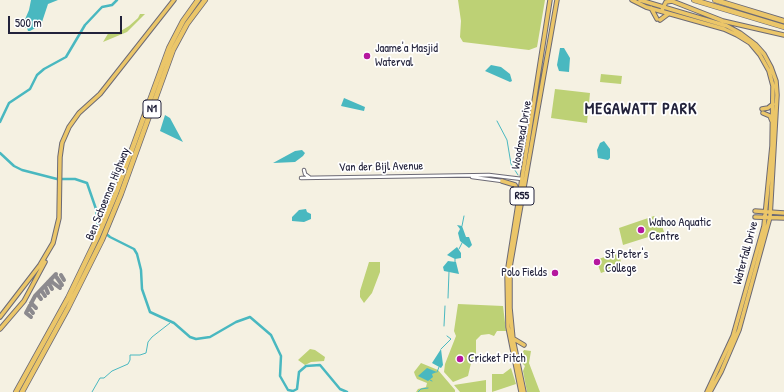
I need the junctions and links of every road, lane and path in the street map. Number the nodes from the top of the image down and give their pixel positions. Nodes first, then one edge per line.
1 (174, 0) edge
2 (198, 0) edge
3 (205, 0) edge
4 (550, 0) edge
5 (557, 0) edge
6 (632, 0) edge
7 (640, 0) edge
8 (694, 0) edge
9 (715, 0) edge
10 (666, 1) edge
11 (674, 1) edge
12 (651, 8) junction
13 (661, 9) junction
14 (670, 12) junction
15 (784, 21) edge
16 (708, 23) junction
17 (784, 27) edge
18 (784, 35) edge
19 (774, 103) junction
20 (775, 111) junction
21 (772, 126) junction
22 (775, 145) junction
23 (774, 156) junction
24 (304, 170) dead end
25 (461, 176) junction
26 (301, 178) dead end
27 (310, 178) junction
28 (523, 179) junction
29 (502, 181) junction
30 (522, 185) junction
31 (519, 194) junction
32 (769, 202) junction
33 (769, 212) junction
34 (784, 212) edge
35 (768, 217) junction
36 (782, 218) edge
37 (766, 226) junction
38 (47, 255) junction
39 (0, 317) edge
40 (0, 329) edge
41 (513, 338) junction
42 (524, 346) dead end
43 (36, 357) junction
44 (13, 392) edge
45 (16, 392) edge
46 (22, 392) edge
47 (521, 392) edge
48 (524, 392) edge
49 (707, 392) edge
50 (710, 392) edge

1 - 38 main road
2 - 43 highway, Ben Schoeman Highway / N1
3 - 46 highway, Ben Schoeman Highway / N1
4 - 28 main road, Woodmead Drive / R55
5 - 28 main road, Woodmead Drive / R55
6 - 12 main road
7 - 13 main road
8 - 17 highway
9 - 15 highway
10 - 11 main road
10 - 13 main road
10 - 14 main road
11 - 18 main road
12 - 13 main road
12 - 14 main road
13 - 14 main road
14 - 16 main road
16 - 19 main road
16 - 20 main road
19 - 20 main road
19 - 21 main road
20 - 21 main road, Waterfall Drive
20 - 22 main road, Waterfall Drive
21 - 32 main road, Waterfall Drive
22 - 23 main road, Waterfall Drive
22 - 23 main road
23 - 32 main road, Waterfall Drive
24 - 27 street
25 - 27 street, Van der Bijl Avenue
25 - 28 street, Van der Bijl Avenue
25 - 29 street, Van der Bijl Avenue
26 - 27 street, Van der Bijl Avenue
28 - 30 main road, Woodmead Drive / R55
29 - 30 street, Van der Bijl Avenue
29 - 31 main road
30 - 31 main road, Woodmead Drive / R55
30 - 41 main road, Woodmead Drive / R55
31 - 47 main road, Woodmead Drive / R55
32 - 33 main road, Waterfall Drive
32 - 33 main road
32 - 34 main road
33 - 34 main road
33 - 35 main road, Waterfall Drive
35 - 36 main road
35 - 37 main road, Waterfall Drive
35 - 37 main road
36 - 37 main road
37 - 49 main road, Waterfall Drive
37 - 50 main road, Waterfall Drive
38 - 39 main road
38 - 40 main road
41 - 42 main road
41 - 48 main road, Woodmead Drive / R55
43 - 44 highway
43 - 45 highway, Ben Schoeman Highway / N1

